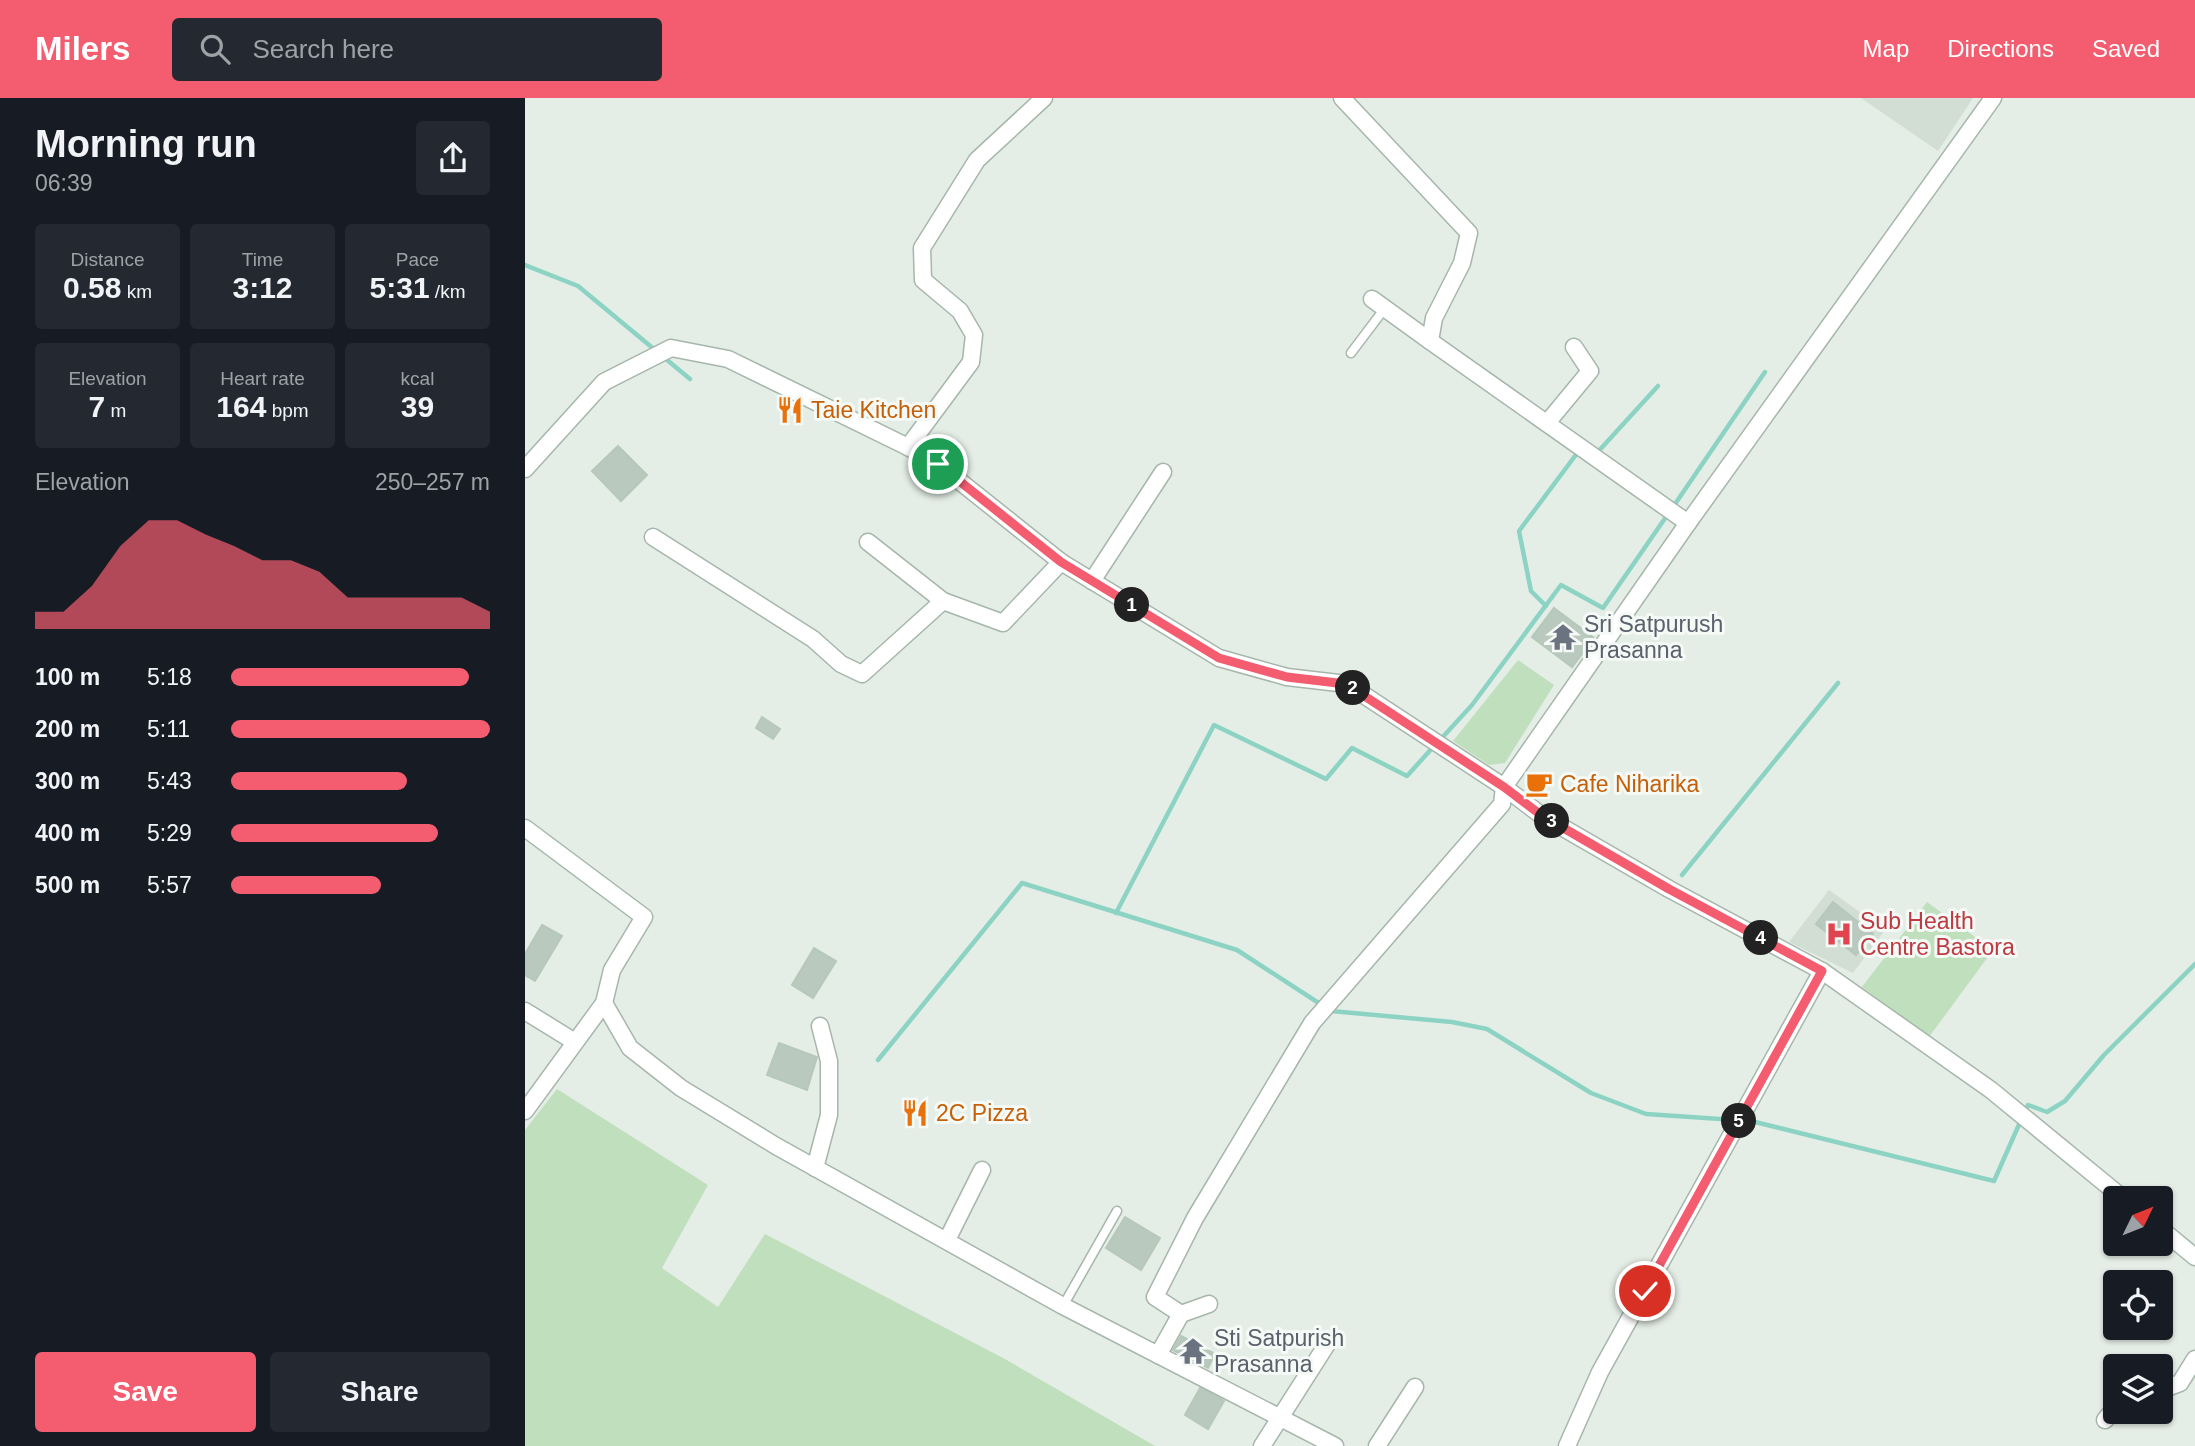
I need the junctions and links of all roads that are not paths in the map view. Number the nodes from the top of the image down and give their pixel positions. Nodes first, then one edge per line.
1 (1044, 98) edge
2 (1342, 98) edge
3 (1993, 98) edge
4 (1379, 303) joint
5 (1430, 341) junction
6 (1574, 347) dead end
7 (1351, 353) dead end
8 (1548, 423) junction
9 (908, 447) junction
10 (525, 470) edge
11 (1163, 472) dead end
12 (1688, 523) junction
13 (653, 537) dead end
14 (868, 542) dead end
15 (1061, 562) junction
16 (1092, 581) junction
17 (943, 601) junction
18 (1504, 787) junction
19 (525, 828) edge
20 (1822, 971) junction
21 (604, 1003) junction
22 (525, 1011) edge
23 (820, 1026) dead end
24 (575, 1042) junction
25 (525, 1111) edge
26 (815, 1168) junction
27 (982, 1170) dead end
28 (2108, 1186) edge
29 (1117, 1211) dead end
30 (2173, 1239) edge
31 (947, 1240) junction
32 (2195, 1257) edge
33 (1209, 1304) dead end
34 (1063, 1306) junction
35 (1181, 1314) junction
36 (1329, 1341) dead end
37 (1158, 1355) junction
38 (2195, 1359) edge
39 (2173, 1386) edge
40 (1415, 1387) dead end
41 (1280, 1417) junction
42 (1262, 1446) edge
43 (1335, 1446) edge
44 (1377, 1446) edge
45 (1567, 1446) edge

1 - 9 street
2 - 5 street
3 - 12 street
4 - 5 street
4 - 7 lane
5 - 8 street
6 - 8 street
8 - 12 street
9 - 10 street
9 - 15 street
11 - 16 street
12 - 18 street
13 - 17 street
14 - 17 street
15 - 16 street
15 - 17 street
16 - 18 street
18 - 20 street
18 - 35 street
19 - 21 street
20 - 28 street
20 - 45 street
21 - 24 street
21 - 26 street
22 - 24 street
23 - 26 street
24 - 25 street
26 - 31 street
27 - 31 street
29 - 34 lane
30 - 32 street
31 - 34 street
33 - 35 street
34 - 37 street
35 - 37 street
36 - 41 street
37 - 41 street
38 - 39 street
40 - 44 street
41 - 42 street
41 - 43 street

